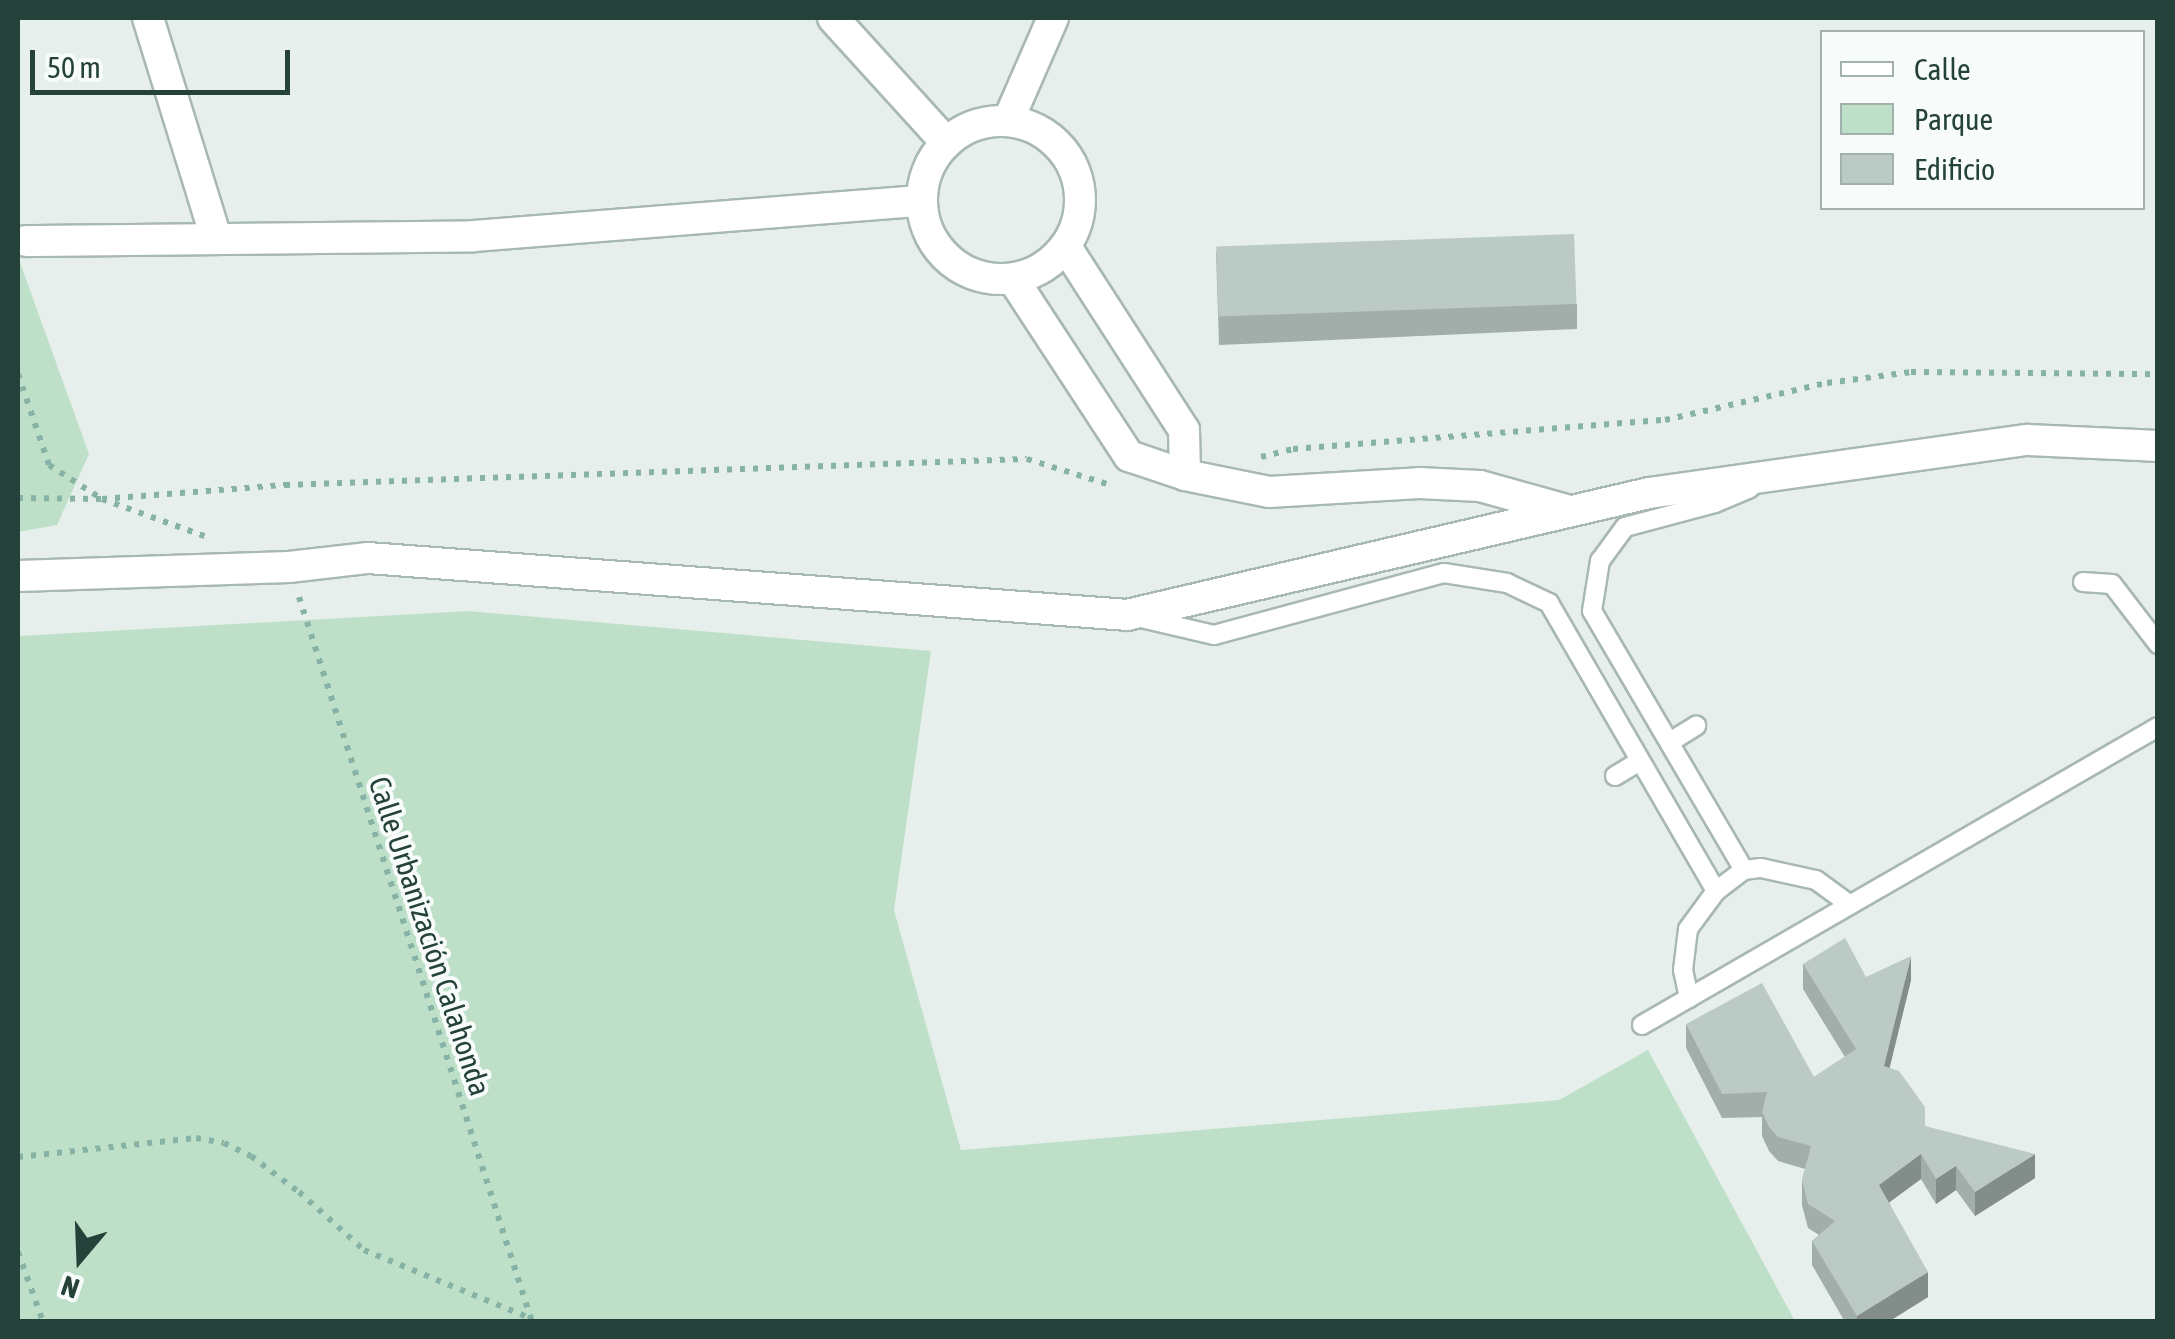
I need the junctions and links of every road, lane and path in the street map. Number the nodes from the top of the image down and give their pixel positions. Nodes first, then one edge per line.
1 (148, 18) edge
2 (833, 18) edge
3 (1054, 18) edge
4 (1008, 121) junction
5 (946, 142) junction
6 (921, 201) junction
7 (216, 237) junction
8 (26, 240) dead end
9 (1066, 247) junction
10 (1012, 278) junction
11 (18, 374) edge
12 (2158, 374) edge
13 (2158, 446) edge
14 (1257, 458) dead end
15 (1784, 474) junction
16 (1186, 475) junction
17 (1126, 490) dead end
18 (18, 498) edge
19 (102, 499) junction
20 (1570, 512) junction
21 (214, 540) dead end
22 (289, 567) junction
23 (18, 576) edge
24 (2083, 582) dead end
25 (1127, 614) junction
26 (2158, 644) edge
27 (1696, 726) dead end
28 (2158, 727) edge
29 (1670, 742) junction
30 (1640, 760) junction
31 (1615, 776) dead end
32 (1744, 870) junction
33 (1716, 891) junction
34 (1850, 904) junction
35 (1689, 998) junction
36 (1642, 1025) dead end
37 (18, 1157) edge
38 (18, 1252) edge
39 (532, 1320) edge
40 (42, 1322) edge

1 - 7 street
2 - 5 street
3 - 4 street
4 - 5 street
4 - 9 street
5 - 6 street
6 - 7 street
6 - 10 street
7 - 8 street
9 - 10 street
9 - 16 street
10 - 16 street
11 - 19 path
12 - 14 path
13 - 15 street
15 - 20 street
15 - 29 lane
16 - 20 street
17 - 19 path
18 - 19 path
19 - 21 path
20 - 25 street
22 - 23 street
22 - 25 street
22 - 39 path, Calle Urbanización Calahonda
24 - 26 lane
25 - 30 lane
27 - 29 lane
28 - 34 lane
29 - 32 lane
30 - 31 lane
30 - 33 lane
32 - 33 lane
32 - 34 lane
33 - 35 lane
34 - 35 lane
35 - 36 lane
37 - 39 path, Calle Urbanización Calahonda
38 - 40 path

